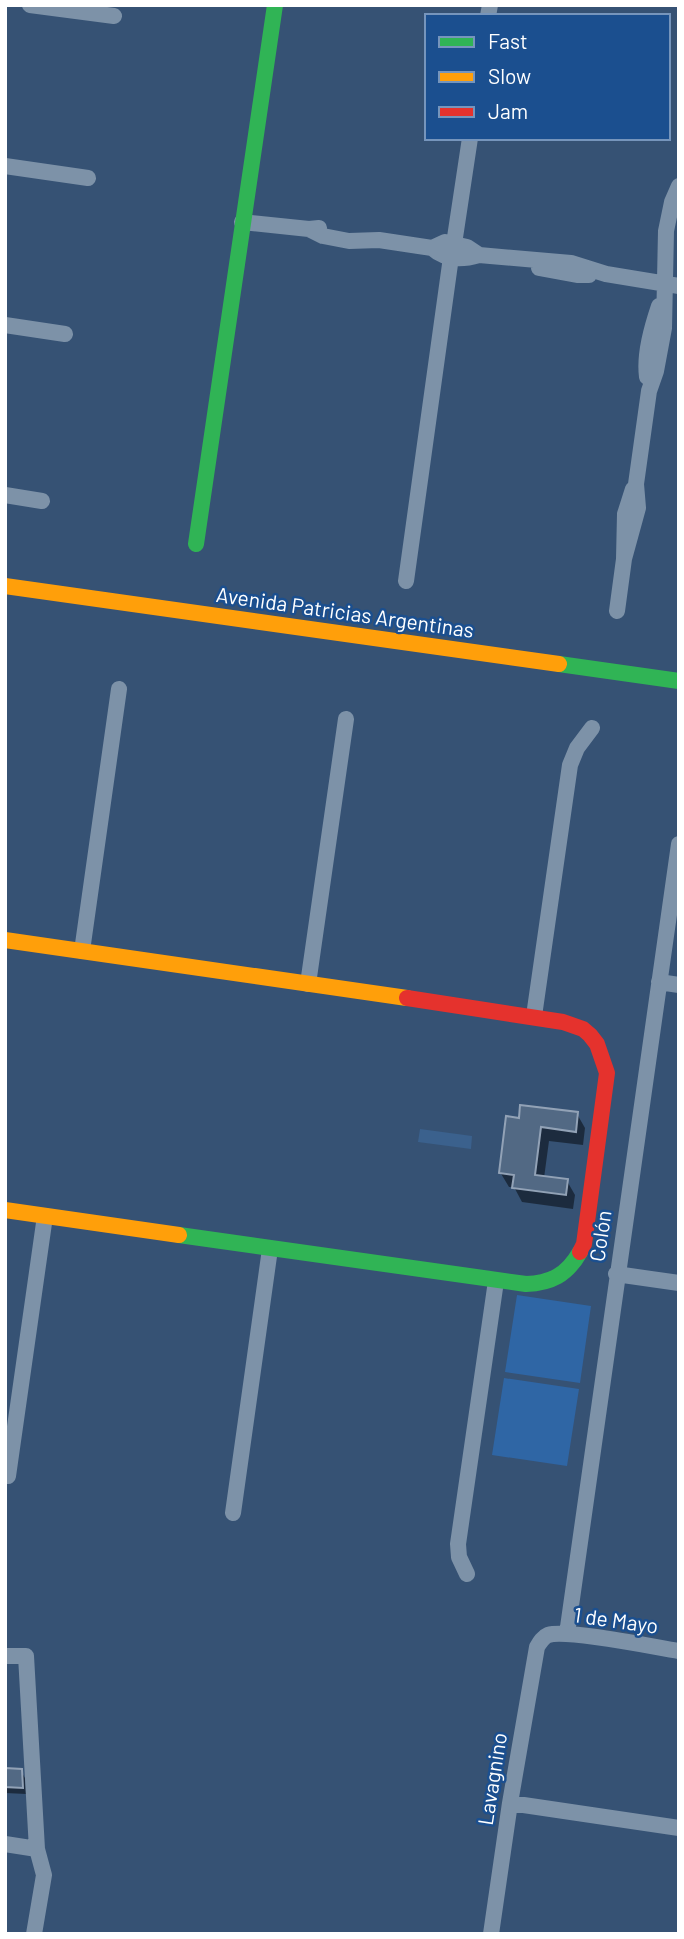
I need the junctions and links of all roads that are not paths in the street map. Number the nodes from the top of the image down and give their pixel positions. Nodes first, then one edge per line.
1 (30, 5) edge
2 (275, 5) edge
3 (114, 16) dead end
4 (470, 140) edge
5 (5, 166) edge
6 (88, 178) dead end
7 (679, 186) edge
8 (679, 218) edge
9 (242, 222) junction
10 (453, 251) junction
11 (668, 284) edge
12 (5, 325) edge
13 (65, 334) dead end
14 (5, 495) edge
15 (42, 501) dead end
16 (196, 544) dead end
17 (406, 581) dead end
18 (5, 586) edge
19 (617, 611) dead end
20 (679, 681) edge
21 (119, 689) dead end
22 (346, 719) dead end
23 (592, 729) dead end
24 (679, 844) edge
25 (5, 940) edge
26 (82, 951) junction
27 (659, 982) junction
28 (308, 984) junction
29 (679, 985) edge
30 (534, 1016) junction
31 (5, 1210) edge
32 (45, 1216) junction
33 (270, 1248) junction
34 (617, 1274) junction
35 (496, 1281) junction
36 (679, 1283) edge
37 (8, 1476) dead end
38 (233, 1513) dead end
39 (467, 1574) dead end
40 (567, 1634) junction
41 (547, 1636) joint
42 (679, 1651) edge
43 (5, 1656) edge
44 (510, 1803) junction
45 (679, 1828) edge
46 (5, 1844) edge
47 (37, 1849) junction
48 (34, 1934) edge
49 (491, 1934) edge

1 - 3 street
2 - 9 street
4 - 10 street
5 - 6 street
7 - 11 street
8 - 11 street
9 - 10 street
9 - 16 street
10 - 11 street
10 - 17 street
11 - 19 street
12 - 13 street
14 - 15 street
18 - 20 street, Avenida Patricias Argentinas
21 - 26 street
22 - 28 street
23 - 30 street
24 - 27 street, Colón
25 - 26 street
26 - 28 street
27 - 29 street
27 - 34 street, Colón
28 - 30 street
30 - 35 street
31 - 32 street
32 - 33 street
32 - 37 street
33 - 35 street
33 - 38 street
34 - 36 street
34 - 40 street, Colón
35 - 39 street
40 - 41 street, 1 de Mayo
40 - 42 street, 1 de Mayo
41 - 44 street, Lavagnino
43 - 47 street
44 - 45 street
44 - 49 street, Lavagnino
46 - 47 street
47 - 48 street

